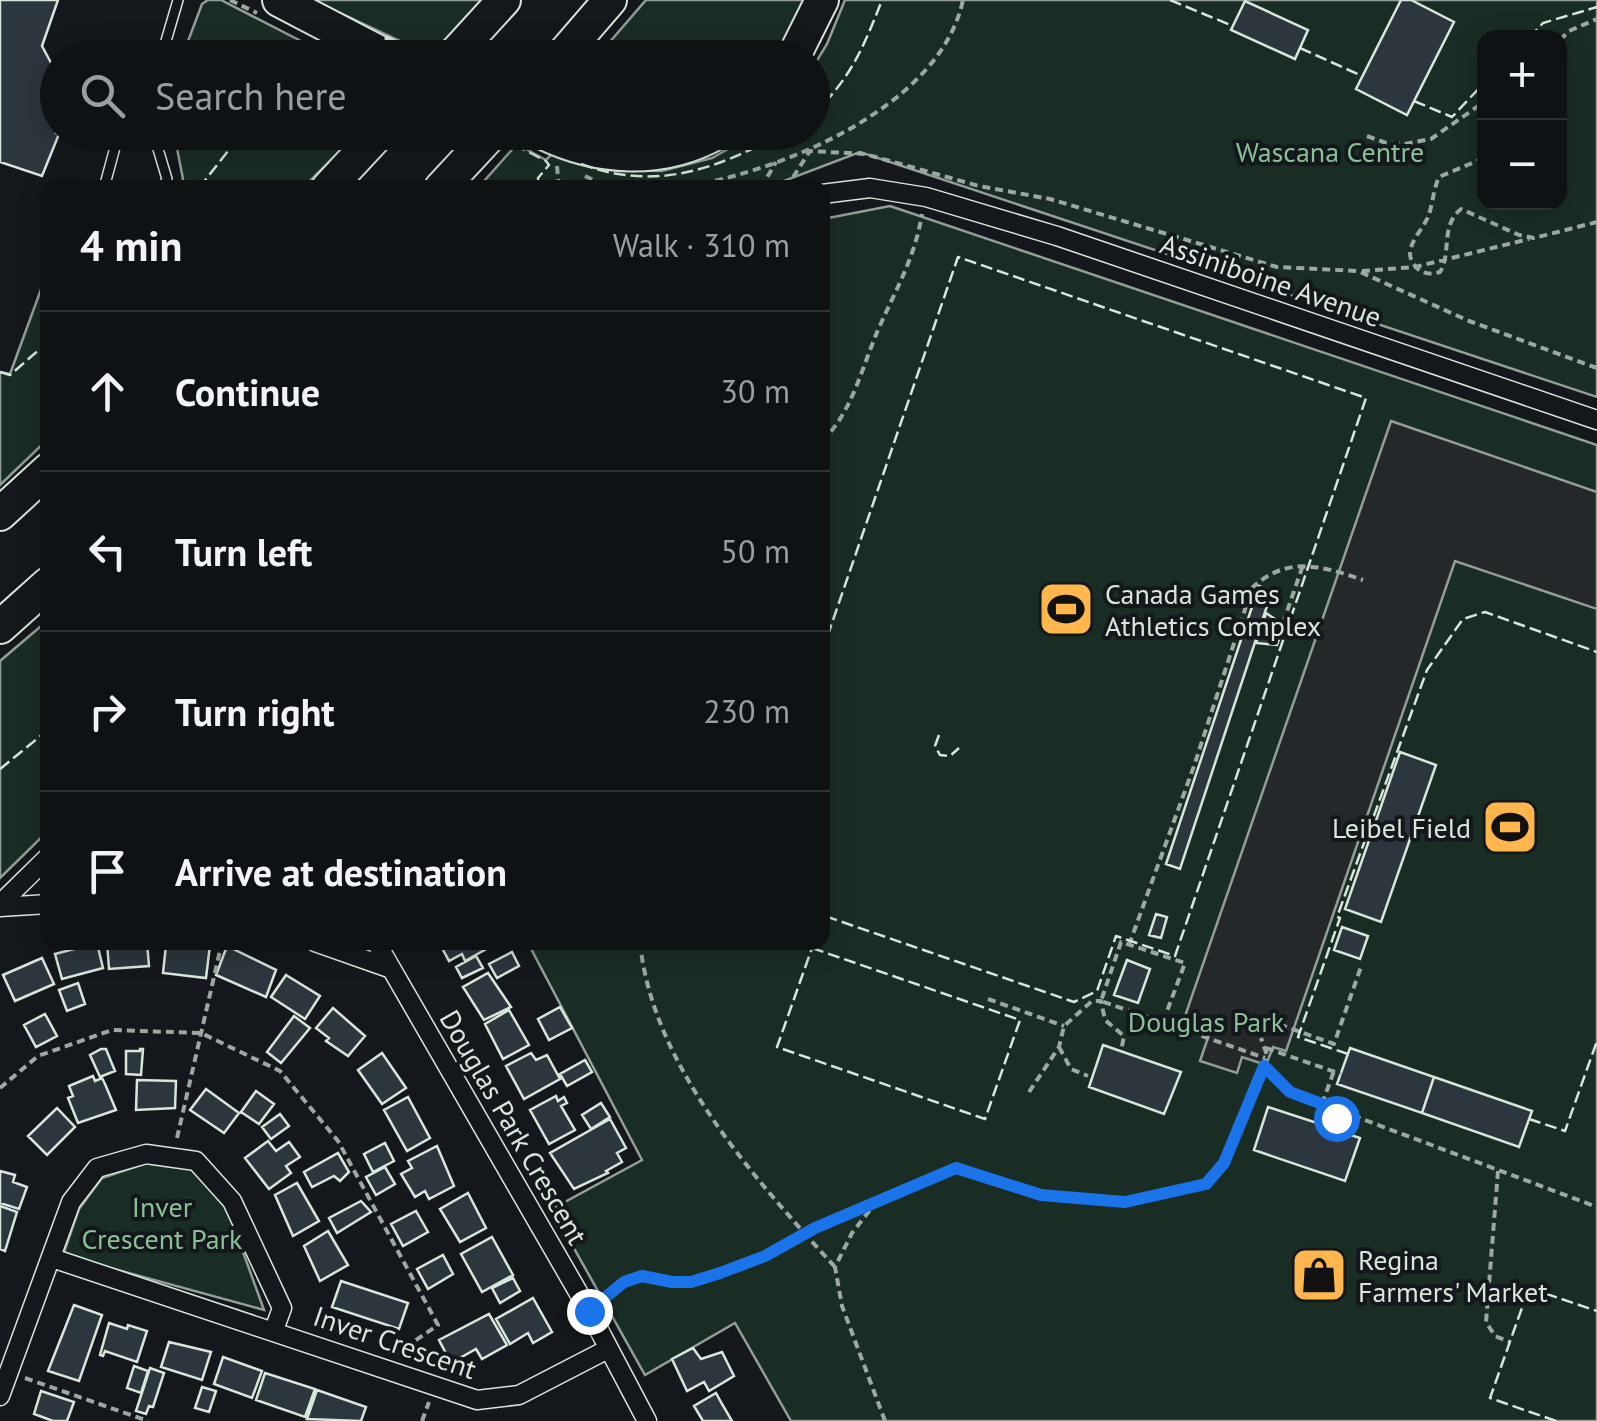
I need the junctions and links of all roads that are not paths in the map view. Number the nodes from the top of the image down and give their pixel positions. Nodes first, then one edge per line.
1 (178, 0) edge
2 (279, 0) edge
3 (504, 0) edge
4 (610, 0) edge
5 (822, 0) edge
6 (166, 40) edge
7 (356, 40) edge
8 (467, 40) edge
9 (576, 40) edge
10 (802, 40) edge
11 (114, 150) edge
12 (159, 150) edge
13 (363, 150) edge
14 (476, 150) edge
15 (582, 150) edge
16 (667, 150) edge
17 (106, 180) edge
18 (167, 180) edge
19 (335, 180) edge
20 (448, 180) edge
21 (830, 193) edge
22 (1597, 420) edge
23 (40, 477) edge
24 (0, 514) edge
25 (40, 591) edge
26 (0, 627) edge
27 (40, 864) edge
28 (40, 904) edge
29 (0, 906) edge
30 (338, 950) edge
31 (380, 950) edge
32 (390, 968) junction
33 (52, 1258) junction
34 (274, 1330) junction
35 (608, 1349) junction
36 (0, 1396) edge
37 (647, 1421) edge

1 - 6 lane
2 - 7 highway
3 - 8 highway
4 - 9 highway
5 - 10 highway
11 - 17 lane
12 - 18 lane
13 - 19 highway
14 - 20 highway
15 - 16 highway
21 - 22 street, Assiniboine Avenue
23 - 24 highway
25 - 26 highway
27 - 29 street
28 - 29 street
30 - 32 street
31 - 32 street, Douglas Park Crescent
32 - 35 street, Douglas Park Crescent
33 - 34 street, Inver Crescent
33 - 34 street, Inver Crescent
33 - 36 street
34 - 35 street, Inver Crescent
35 - 37 street, Douglas Park Crescent

